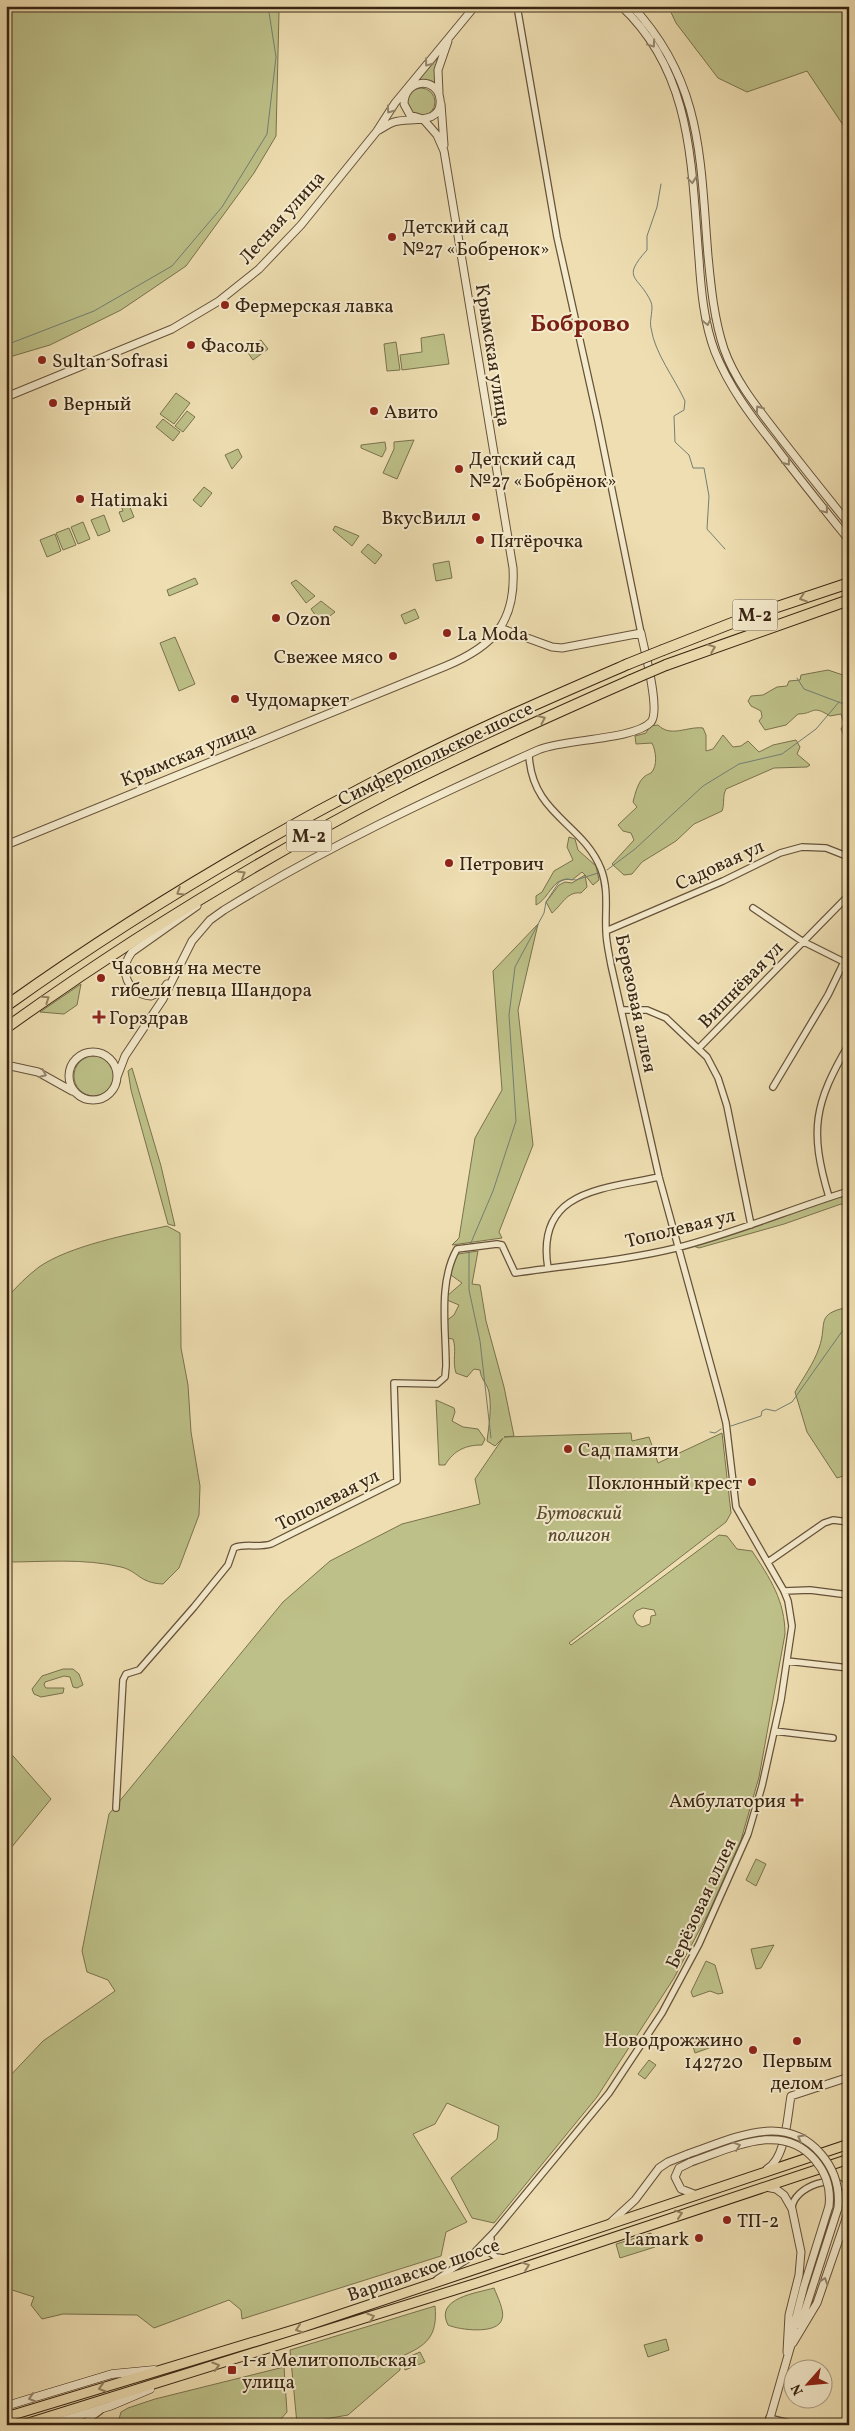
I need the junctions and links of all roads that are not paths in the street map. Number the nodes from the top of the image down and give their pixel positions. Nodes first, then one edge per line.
1 (475, 6) edge
2 (517, 6) edge
3 (621, 6) edge
4 (632, 6) edge
5 (451, 35) junction
6 (406, 92) junction
7 (440, 99) junction
8 (423, 120) junction
9 (377, 131) junction
10 (444, 151) junction
11 (6, 397) edge
12 (849, 524) edge
13 (849, 540) edge
14 (849, 583) edge
15 (849, 600) edge
16 (500, 628) junction
17 (641, 633) junction
18 (529, 755) junction
19 (6, 846) edge
20 (849, 857) edge
21 (224, 884) junction
22 (849, 895) edge
23 (753, 908) dead end
24 (606, 930) junction
25 (802, 941) junction
26 (175, 974) junction
27 (6, 1006) edge
28 (622, 1010) junction
29 (6, 1028) edge
30 (849, 1044) edge
31 (699, 1048) junction
32 (6, 1065) edge
33 (117, 1077) junction
34 (773, 1087) dead end
35 (75, 1093) junction
36 (659, 1177) junction
37 (849, 1191) edge
38 (829, 1197) junction
39 (751, 1225) junction
40 (677, 1248) junction
41 (548, 1268) junction
42 (738, 1512) joint
43 (849, 1522) edge
44 (768, 1562) junction
45 (784, 1591) junction
46 (849, 1595) edge
47 (787, 1661) junction
48 (849, 1668) edge
49 (774, 1731) junction
50 (832, 1738) dead end
51 (116, 1808) dead end
52 (849, 2077) edge
53 (849, 2144) edge
54 (849, 2159) edge
55 (849, 2170) edge
56 (763, 2172) junction
57 (758, 2188) junction
58 (694, 2194) junction
59 (848, 2194) edge
60 (792, 2209) junction
61 (609, 2223) junction
62 (494, 2232) junction
63 (505, 2258) junction
64 (428, 2284) junction
65 (793, 2343) junction
66 (787, 2358) edge
67 (788, 2358) edge
68 (166, 2369) junction
69 (782, 2377) edge
70 (170, 2380) junction
71 (6, 2406) edge
72 (110, 2406) junction
73 (6, 2418) edge
74 (769, 2421) edge
75 (22, 2425) edge
76 (48, 2425) edge
77 (81, 2425) edge
78 (797, 2425) edge

1 - 5 street
2 - 17 street
3 -> 13 street
12 -> 4 street
5 -> 6 street, Лесная улица
5 - 7 street
6 - 7 street
6 - 8 street
6 -> 9 street, Лесная улица
7 - 8 street
7 - 10 street
8 - 9 street
8 - 10 street, Крымская улица
9 - 11 street, Лесная улица
10 - 16 street, Крымская улица
14 -> 27 highway, Симферопольское шоссе / М-2, bridge
21 -> 15 highway, Симферопольское шоссе / М-2, bridge
16 - 17 street
16 - 19 street, Крымская улица
17 - 18 street
18 - 24 street, Березовая аллея
18 - 26 street
20 - 24 street, Садовая ул
21 - 26 street
29 -> 21 highway, Симферопольское шоссе / М-2
22 - 25 street, Вишнёвая ул
23 - 25 street
24 - 28 street, Березовая аллея
25 - 31 street, Вишнёвая ул
25 - 34 street, Вишнёвая ул
26 - 33 street
28 - 31 street
28 - 36 street, Березовая аллея
30 - 38 street
31 - 39 street
32 -> 35 street
33 - 35 street
33 - 35 street
36 - 40 street, Березовая аллея
36 - 41 street
37 - 38 street, Тополевая ул
38 - 39 street, Тополевая ул
39 - 40 street, Тополевая ул
40 - 41 street, Тополевая ул
40 - 42 street, Березовая аллея
41 - 51 street, Тополевая ул
42 - 44 street, Берёзовая аллея
43 - 44 street
44 - 45 street, Берёзовая аллея
45 - 46 street
45 - 47 street, Берёзовая аллея
47 - 48 street
47 - 49 street, Берёзовая аллея
49 - 50 street
49 - 62 street, Берёзовая аллея
52 - 56 street
53 - 56 main road, Варшавское шоссе
54 - 57 main road, Варшавское шоссе
55 - 59 street
56 - 58 main road, Варшавское шоссе
57 - 60 street
70 -> 57 main road, Варшавское шоссе
58 - 61 main road, Варшавское шоссе
58 -> 65 street, bridge
59 - 60 street
65 -> 59 street
60 - 66 street
61 - 63 main road, Варшавское шоссе
65 -> 61 street, bridge
62 - 63 street
62 - 64 street, Берёзовая аллея
63 - 64 main road, Варшавское шоссе
64 -> 68 main road, Варшавское шоссе
65 - 67 street
68 -> 71 main road
68 -> 73 main road, Варшавское шоссе
69 - 74 street
70 - 72 main road
70 - 75 main road, Варшавское шоссе
72 - 76 main road
72 - 77 street
74 - 78 street

